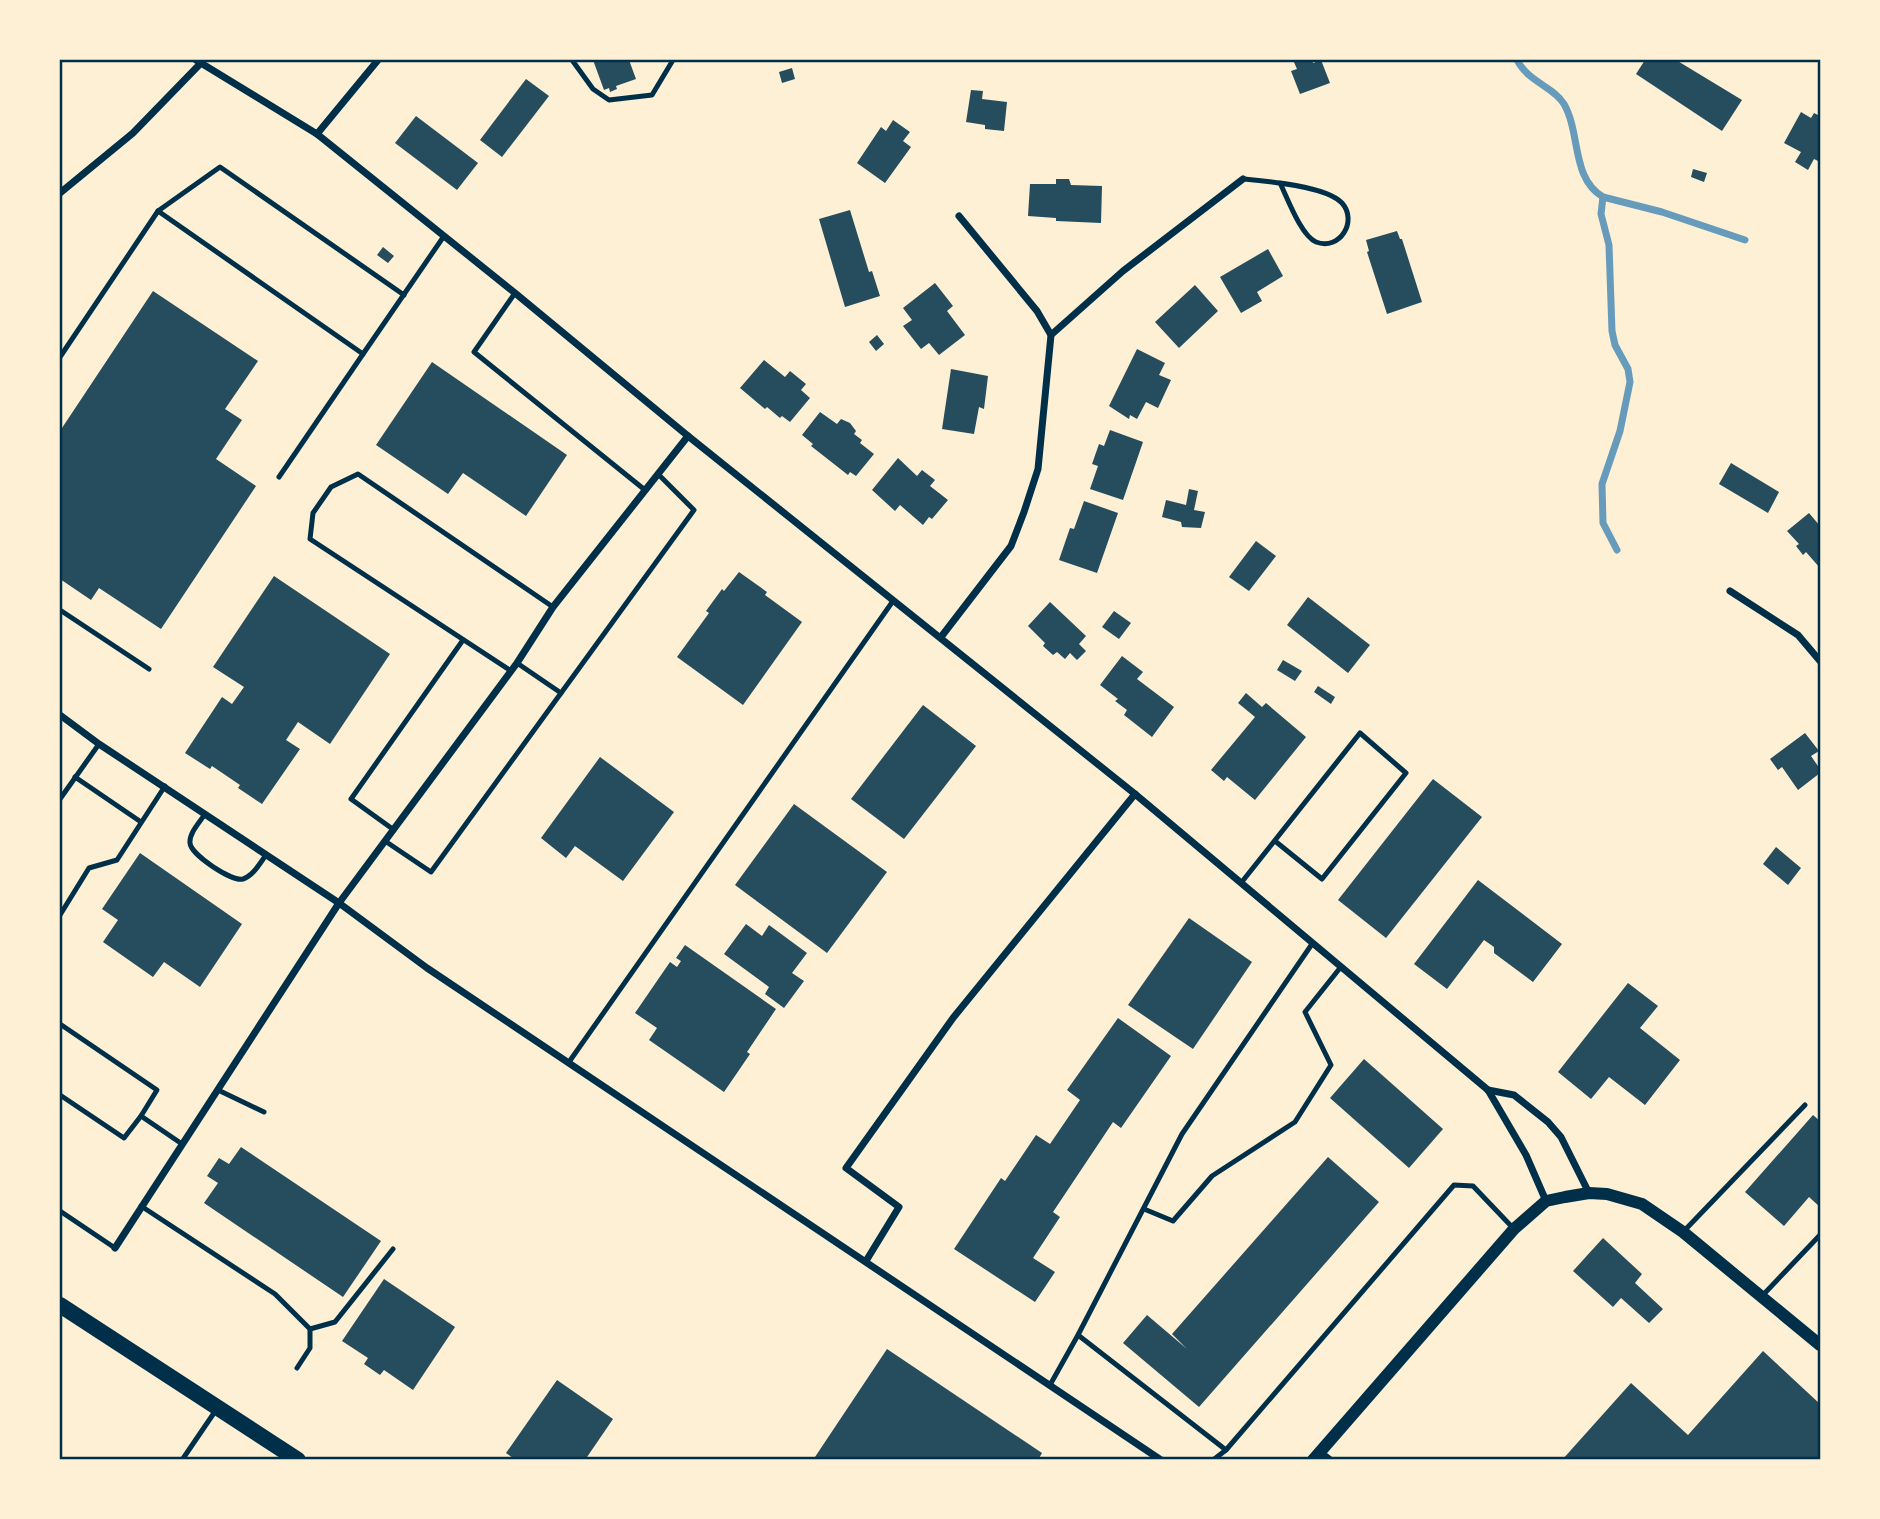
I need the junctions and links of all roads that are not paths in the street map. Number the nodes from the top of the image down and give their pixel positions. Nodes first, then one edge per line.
1 (378, 60) edge
2 (572, 60) edge
3 (673, 60) edge
4 (198, 62) edge
5 (317, 134) junction
6 (1243, 179) joint
7 (1280, 183) junction
8 (60, 193) edge
9 (158, 211) junction
10 (959, 216) dead end
11 (444, 236) junction
12 (515, 293) junction
13 (404, 295) junction
14 (1052, 335) junction
15 (363, 354) junction
16 (60, 357) edge
17 (688, 436) junction
18 (658, 474) junction
19 (279, 477) dead end
20 (645, 490) junction
21 (1730, 591) dead end
22 (894, 601) junction
23 (554, 607) junction
24 (60, 610) edge
25 (941, 637) junction
26 (463, 640) junction
27 (1821, 661) edge
28 (517, 663) junction
29 (149, 669) dead end
30 (511, 671) junction
31 (561, 694) junction
32 (60, 715) edge
33 (99, 744) junction
34 (75, 777) junction
35 (165, 786) junction
36 (1135, 794) junction
37 (60, 799) edge
38 (205, 814) junction
39 (141, 822) junction
40 (394, 830) junction
41 (385, 841) junction
42 (1275, 841) junction
43 (266, 855) junction
44 (1241, 883) junction
45 (339, 903) junction
46 (60, 915) edge
47 (1312, 944) junction
48 (1340, 968) junction
49 (60, 1024) edge
50 (569, 1062) junction
51 (218, 1090) junction
52 (1488, 1090) junction
53 (60, 1095) edge
54 (1805, 1105) dead end
55 (264, 1112) dead end
56 (141, 1116) junction
57 (182, 1144) junction
58 (1588, 1193) junction
59 (1546, 1201) junction
60 (141, 1206) junction
61 (1144, 1209) junction
62 (60, 1211) edge
63 (1514, 1229) junction
64 (1683, 1232) junction
65 (1821, 1235) edge
66 (115, 1248) joint
67 (393, 1250) dead end
68 (866, 1261) junction
69 (1761, 1297) junction
70 (60, 1305) edge
71 (310, 1329) junction
72 (1078, 1335) junction
73 (1821, 1345) edge
74 (297, 1368) dead end
75 (1050, 1385) junction
76 (218, 1407) junction
77 (1226, 1450) junction
78 (1317, 1455) edge
79 (289, 1457) edge
80 (182, 1460) edge
81 (1161, 1460) edge
82 (1213, 1460) edge
83 (1332, 1460) edge

1 - 5 street
2 - 3 lane
4 - 5 street
4 - 8 street
5 - 11 street
6 - 7 lane
6 - 14 street
7 - 7 lane
9 - 13 lane
9 - 15 lane
9 - 16 lane
10 - 14 street
11 - 12 street
11 - 13 lane
12 - 17 street
12 - 20 lane
13 - 15 lane
14 - 25 street
15 - 19 lane
17 - 18 street
17 - 22 street
18 - 20 street
18 - 31 lane
20 - 23 street
21 - 27 street
22 - 25 street
22 - 50 lane
23 - 26 lane
23 - 28 street
24 - 29 lane
25 - 36 street
26 - 30 lane
26 - 40 lane
28 - 30 street
28 - 31 lane
30 - 40 street
31 - 41 lane
32 - 33 street
33 - 34 lane
33 - 35 street
34 - 37 lane
34 - 39 lane
35 - 38 street
35 - 39 lane
36 - 44 street
36 - 68 street
38 - 43 street
38 - 43 lane
39 - 46 lane
40 - 41 street
41 - 45 street
42 - 42 lane
42 - 44 lane
43 - 45 street
44 - 47 street
45 - 50 street
45 - 51 street
47 - 48 street
47 - 61 lane
48 - 52 street
48 - 61 lane
49 - 56 lane
50 - 68 street
51 - 55 lane
51 - 57 street
52 - 58 street
52 - 59 street
53 - 56 lane
54 - 64 lane
56 - 57 lane
57 - 60 street
58 - 59 street
58 - 64 street
59 - 63 street
60 - 66 street
60 - 71 lane
61 - 72 lane
62 - 66 lane
63 - 77 lane
63 - 78 street
64 - 69 street
65 - 69 lane
67 - 71 lane
68 - 75 street
69 - 73 street
70 - 76 main road
71 - 74 lane
72 - 75 lane
72 - 77 lane
75 - 81 street
76 - 79 main road
76 - 80 lane
77 - 82 lane
78 - 83 lane

